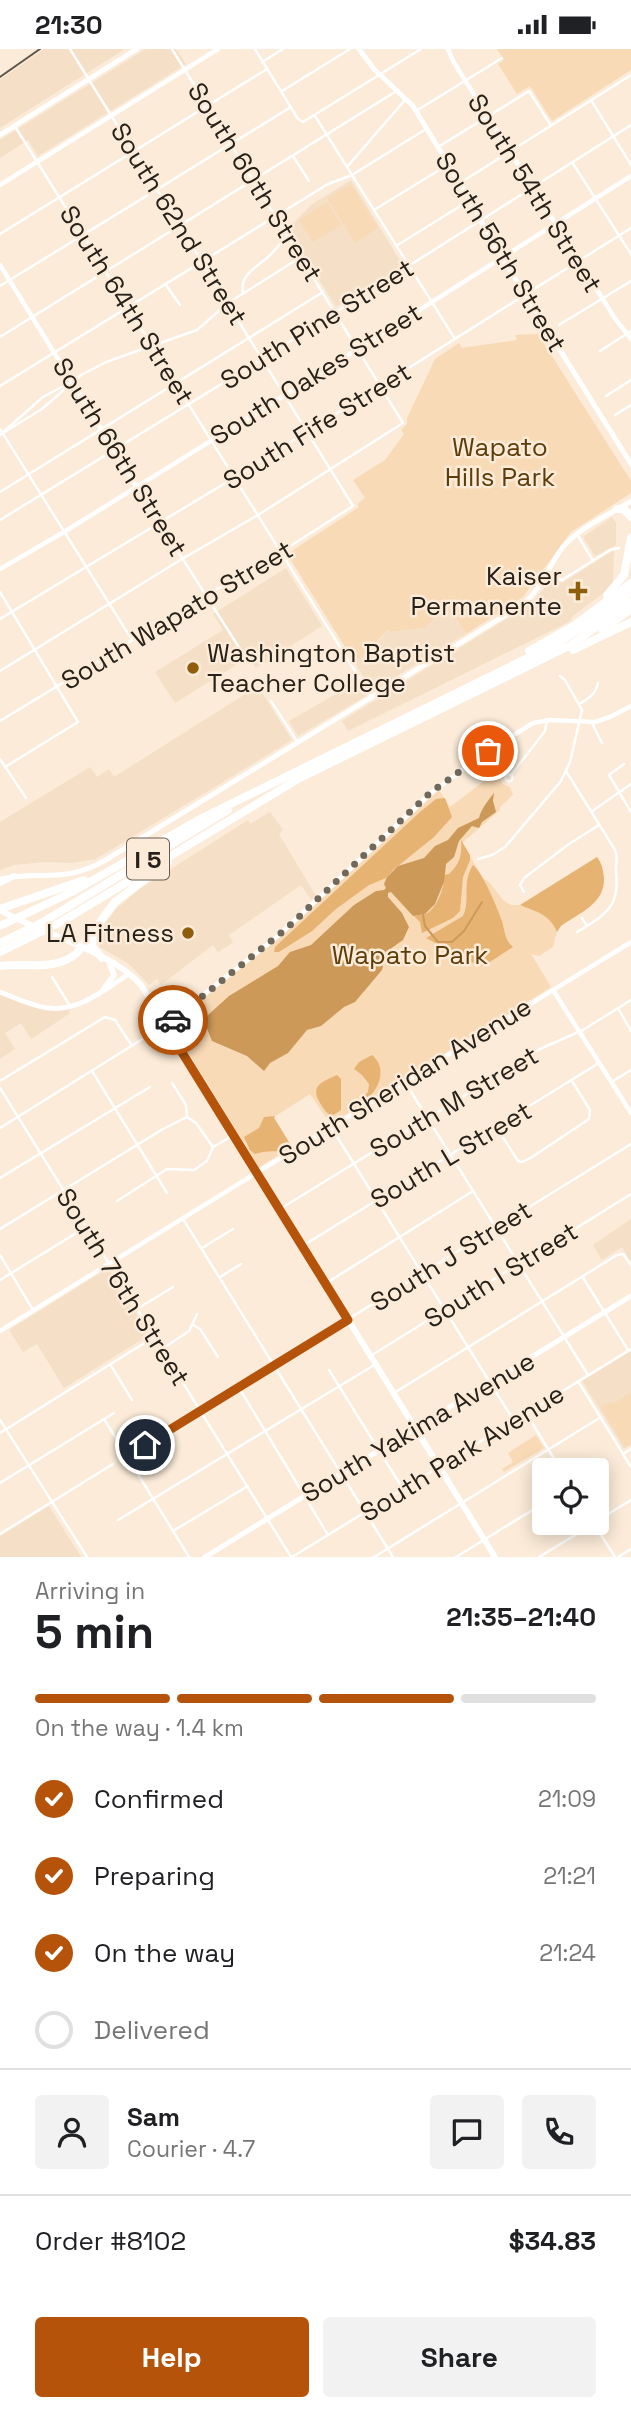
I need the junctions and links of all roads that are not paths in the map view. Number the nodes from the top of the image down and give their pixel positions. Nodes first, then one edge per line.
1 (70, 49) edge
2 (137, 49) edge
3 (172, 49) edge
4 (218, 49) edge
5 (255, 49) edge
6 (283, 49) edge
7 (351, 49) edge
8 (359, 49) edge
9 (421, 49) edge
10 (448, 49) edge
11 (502, 58) dead end
12 (262, 62) junction
13 (267, 69) junction
14 (185, 70) junction
15 (380, 74) junction
16 (631, 75) edge
17 (89, 79) junction
18 (465, 81) junction
19 (398, 90) junction
20 (281, 92) junction
21 (407, 99) junction
22 (591, 100) junction
23 (207, 106) junction
24 (291, 107) junction
25 (416, 111) junction
26 (112, 116) junction
27 (315, 116) junction
28 (487, 116) junction
29 (15, 125) junction
30 (551, 125) junction
31 (631, 125) edge
32 (426, 129) junction
33 (327, 134) junction
34 (0, 135) edge
35 (613, 137) junction
36 (230, 144) junction
37 (438, 148) junction
38 (134, 151) junction
39 (509, 152) junction
40 (293, 156) junction
41 (38, 162) junction
42 (572, 162) junction
43 (449, 164) junction
44 (631, 165) edge
45 (347, 167) junction
46 (352, 175) junction
47 (631, 176) edge
48 (253, 180) junction
49 (309, 181) dead end
50 (460, 183) junction
51 (0, 185) edge
52 (532, 188) junction
53 (157, 189) junction
54 (60, 197) junction
55 (470, 199) junction
56 (596, 199) junction
57 (374, 210) junction
58 (276, 216) junction
59 (480, 221) junction
60 (555, 224) junction
61 (180, 226) junction
62 (631, 228) edge
63 (0, 234) edge
64 (83, 235) junction
65 (288, 235) junction
66 (619, 236) junction
67 (396, 246) junction
68 (631, 254) edge
69 (301, 257) junction
70 (502, 257) junction
71 (202, 261) junction
72 (578, 261) junction
73 (0, 265) edge
74 (409, 266) junction
75 (106, 272) junction
76 (9, 280) junction
77 (631, 281) edge
78 (166, 284) junction
79 (0, 286) edge
80 (323, 292) junction
81 (243, 293) junction
82 (525, 295) junction
83 (602, 299) junction
84 (431, 302) junction
85 (228, 303) junction
86 (180, 305) dead end
87 (128, 307) junction
88 (336, 312) junction
89 (33, 317) junction
90 (559, 325) dead end
91 (628, 333) edge
92 (0, 337) edge
93 (250, 339) junction
94 (455, 339) junction
95 (631, 339) edge
96 (153, 347) junction
97 (358, 348) junction
98 (600, 351) dead end
99 (55, 352) junction
100 (262, 359) junction
101 (631, 380) edge
102 (72, 382) junction
103 (176, 385) junction
104 (0, 386) edge
105 (381, 386) junction
106 (285, 395) junction
107 (606, 396) dead end
108 (189, 404) junction
109 (631, 405) edge
110 (615, 415) dead end
111 (102, 430) junction
112 (1, 432) edge
113 (308, 432) junction
114 (211, 440) junction
115 (115, 450) junction
116 (631, 464) edge
117 (331, 470) junction
118 (29, 475) junction
119 (235, 478) junction
120 (137, 487) junction
121 (0, 492) edge
122 (41, 495) junction
123 (631, 501) edge
124 (353, 507) joint
125 (617, 509) junction
126 (258, 515) junction
127 (631, 517) edge
128 (0, 520) edge
129 (159, 522) junction
130 (65, 532) junction
131 (577, 534) junction
132 (631, 539) edge
133 (619, 548) dead end
134 (281, 552) junction
135 (182, 559) junction
136 (593, 561) junction
137 (87, 568) junction
138 (0, 569) edge
139 (547, 574) junction
140 (631, 583) edge
141 (631, 591) edge
142 (0, 592) edge
143 (206, 596) junction
144 (631, 602) edge
145 (109, 603) junction
146 (631, 609) edge
147 (12, 612) junction
148 (0, 619) edge
149 (631, 622) edge
150 (132, 640) junction
151 (543, 644) junction
152 (35, 649) junction
153 (240, 649) dead end
154 (573, 650) junction
155 (0, 671) edge
156 (560, 676) dead end
157 (598, 683) dead end
158 (58, 687) junction
159 (474, 695) junction
160 (372, 698) junction
161 (271, 701) dead end
162 (579, 703) junction
163 (631, 706) edge
164 (406, 716) junction
165 (547, 720) junction
166 (0, 721) edge
167 (580, 723) junction
168 (592, 723) junction
169 (298, 743) junction
170 (602, 743) dead end
171 (0, 759) edge
172 (624, 764) dead end
173 (5, 767) junction
174 (566, 771) junction
175 (294, 772) junction
176 (511, 775) dead end
177 (631, 784) edge
178 (619, 792) junction
179 (26, 798) dead end
180 (591, 812) junction
181 (631, 812) edge
182 (599, 825) junction
183 (217, 826) junction
184 (137, 854) junction
185 (478, 859) dead end
186 (14, 876) joint
187 (0, 881) edge
188 (524, 892) dead end
189 (0, 910) edge
190 (582, 918) dead end
191 (100, 922) junction
192 (0, 926) edge
193 (587, 926) junction
194 (577, 933) dead end
195 (631, 942) edge
196 (0, 943) edge
197 (80, 948) junction
198 (0, 952) edge
199 (105, 959) junction
200 (0, 966) edge
201 (129, 974) junction
202 (51, 977) dead end
203 (104, 989) junction
204 (553, 990) junction
205 (0, 992) edge
206 (631, 1000) edge
207 (70, 1006) junction
208 (618, 1008) junction
209 (165, 1025) junction
210 (579, 1031) junction
211 (631, 1031) edge
212 (132, 1046) junction
213 (599, 1063) junction
214 (631, 1070) edge
215 (92, 1071) junction
216 (572, 1080) junction
217 (0, 1081) edge
218 (405, 1082) junction
219 (611, 1082) junction
220 (172, 1083) dead end
221 (150, 1087) dead end
222 (0, 1088) edge
223 (114, 1109) junction
224 (631, 1113) edge
225 (18, 1117) junction
226 (187, 1117) junction
227 (428, 1118) junction
228 (497, 1127) junction
229 (0, 1128) edge
230 (331, 1128) junction
231 (234, 1135) junction
232 (631, 1144) edge
233 (137, 1145) junction
234 (213, 1147) junction
235 (40, 1154) junction
236 (451, 1155) junction
237 (354, 1164) junction
238 (257, 1173) junction
239 (156, 1175) junction
240 (0, 1178) edge
241 (63, 1190) junction
242 (473, 1191) junction
243 (167, 1193) dead end
244 (631, 1194) edge
245 (376, 1200) junction
246 (117, 1201) dead end
247 (280, 1209) junction
248 (183, 1219) junction
249 (86, 1227) junction
250 (496, 1227) junction
251 (0, 1229) edge
252 (233, 1229) dead end
253 (399, 1237) junction
254 (303, 1246) junction
255 (201, 1248) junction
256 (0, 1255) edge
257 (108, 1264) junction
258 (241, 1264) dead end
259 (519, 1264) junction
260 (631, 1265) edge
261 (11, 1273) junction
262 (422, 1273) junction
263 (582, 1276) junction
264 (220, 1277) junction
265 (0, 1280) edge
266 (326, 1283) junction
267 (173, 1287) dead end
268 (631, 1296) edge
269 (542, 1301) junction
270 (137, 1309) junction
271 (33, 1310) junction
272 (445, 1310) junction
273 (605, 1313) junction
274 (197, 1314) dead end
275 (348, 1320) junction
276 (193, 1325) junction
277 (0, 1331) edge
278 (154, 1337) junction
279 (565, 1338) junction
280 (467, 1347) junction
281 (162, 1349) junction
282 (630, 1350) edge
283 (370, 1356) junction
284 (218, 1357) dead end
285 (110, 1364) junction
286 (275, 1364) junction
287 (376, 1364) junction
288 (329, 1370) dead end
289 (588, 1375) junction
290 (578, 1381) junction
291 (490, 1383) junction
292 (238, 1386) junction
293 (339, 1386) junction
294 (394, 1393) junction
295 (132, 1399) dead end
296 (303, 1409) junction
297 (200, 1411) junction
298 (114, 1413) dead end
299 (526, 1413) junction
300 (601, 1417) junction
301 (104, 1419) junction
302 (0, 1420) edge
303 (514, 1421) junction
304 (6, 1429) junction
305 (416, 1429) junction
306 (265, 1431) junction
307 (0, 1433) edge
308 (631, 1449) edge
309 (548, 1450) junction
310 (379, 1451) junction
311 (228, 1454) junction
312 (623, 1454) junction
313 (127, 1456) junction
314 (553, 1458) edge
315 (113, 1464) dead end
316 (29, 1466) junction
317 (439, 1467) junction
318 (631, 1467) edge
319 (342, 1473) junction
320 (0, 1483) edge
321 (248, 1486) junction
322 (403, 1489) junction
323 (305, 1496) junction
324 (153, 1499) junction
325 (631, 1500) edge
326 (52, 1502) junction
327 (462, 1503) junction
328 (532, 1510) edge
329 (366, 1512) junction
330 (609, 1513) edge
331 (268, 1518) junction
332 (118, 1520) dead end
333 (173, 1531) junction
334 (0, 1534) edge
335 (328, 1535) junction
336 (574, 1535) edge
337 (603, 1535) edge
338 (485, 1539) junction
339 (388, 1548) junction
340 (631, 1549) edge
341 (87, 1557) edge
342 (190, 1557) edge
343 (205, 1557) edge
344 (292, 1557) edge
345 (374, 1557) edge
346 (393, 1557) edge
347 (456, 1557) edge
348 (495, 1557) edge
349 (539, 1557) edge
350 (616, 1557) edge

1 - 17 street, South 62nd Street
2 - 17 main road
3 - 14 street, South 60th Street
4 - 14 street
5 - 12 street
6 - 12 street
7 - 20 street
8 - 15 main road, South 56th Street
9 - 15 street
10 - 18 street, South 54th Street
11 - 18 street
12 - 13 street
13 - 20 street
13 - 23 street
14 - 23 street, South 60th Street
14 - 26 street
15 - 19 main road, South 56th Street
15 - 27 street
16 - 22 street
17 - 26 street, South 62nd Street
17 - 29 main road
18 - 25 street
18 - 28 street, South 54th Street
19 - 21 main road, South 56th Street
19 - 33 street
20 - 24 street
21 - 25 main road, South 56th Street
21 - 45 street
22 - 30 street
22 - 35 street
23 - 36 street, South 60th Street
23 - 38 street
24 - 27 street
24 - 36 street
25 - 32 main road, South 56th Street
26 - 38 street, South 62nd Street
26 - 41 street
27 - 33 street
28 - 30 street
28 - 37 street
28 - 39 street, South 54th Street
29 - 34 main road
29 - 41 street, South 64th Street
30 - 39 street
31 - 35 street, South Pine Street
32 - 37 main road, South 56th Street
32 - 46 street
33 - 40 street
33 - 45 street
35 - 42 street, South Pine Street
35 - 44 street
36 - 48 street, South 60th Street
36 - 53 street
37 - 43 main road, South 56th Street
38 - 53 street, South 62nd Street
38 - 54 street
39 - 50 street
39 - 52 street, South 54th Street
40 - 48 street
40 - 49 street
41 - 51 street
41 - 54 street, South 64th Street
42 - 52 street, South Pine Street
42 - 56 street
43 - 50 main road, South 56th Street
43 - 57 street
45 - 46 street
46 - 57 street
46 - 58 street
47 - 56 street, South Oakes Street
48 - 58 street, South 60th Street
48 - 61 street
50 - 55 main road, South 56th Street
52 - 59 street, South Pine Street
52 - 60 street, South 54th Street
53 - 61 street, South 62nd Street
53 - 64 street
54 - 63 street
54 - 64 street, South 64th Street
55 - 59 main road, South 56th Street
55 - 67 street
56 - 60 street, South Oakes Street
56 - 66 street
57 - 67 street
58 - 65 street, South 60th Street
58 - 71 street
59 - 70 main road, South 56th Street
59 - 74 street, South Pine Street
60 - 70 street, South Oakes Street
60 - 72 street, South 54th Street
61 - 71 street, South 62nd Street
61 - 75 street
62 - 66 street, South Fife Street
64 - 75 street, South 64th Street
64 - 76 street
65 - 69 street, South 60th Street
65 - 81 street
66 - 68 street
66 - 72 street, South Fife Street
67 - 74 street
69 - 80 street, South 60th Street
69 - 81 street
70 - 82 main road, South 56th Street
70 - 84 street, South Oakes Street
71 - 78 street
71 - 85 street, South 62nd Street
72 - 82 street, South Fife Street
72 - 83 street, South 54th Street
73 - 76 street, South 66th Street
74 - 84 street
74 - 88 street, South Pine Street
75 - 87 street, South 64th Street
75 - 89 street
76 - 79 street
76 - 89 street, South 66th Street
77 - 83 street
78 - 86 street
78 - 87 street
80 - 88 street, South 60th Street
80 - 93 street
81 - 85 street
82 - 94 street, South Fife Street
82 - 116 main road, South 56th Street
83 - 90 street
83 - 91 street, South 54th Street
84 - 94 street
84 - 97 street, South Oakes Street
85 - 93 street, South 62nd Street
85 - 96 street
87 - 96 street, South 64th Street
87 - 99 street
88 - 97 street, South 60th Street
88 - 100 street, South Pine Street
89 - 92 street
89 - 99 street, South 66th Street
91 - 95 street, South 54th Street
91 - 98 street
93 - 100 street, South 62nd Street
93 - 103 street
94 - 105 street, South Fife Street
96 - 102 street
96 - 103 street, South 64th Street
97 - 105 street, South 60th Street
97 - 106 street, South Oakes Street
99 - 102 street, South 66th Street
99 - 104 street
100 - 106 street, South 62nd Street
100 - 108 street, South Pine Street
101 - 107 street
102 - 111 street, South 66th Street
102 - 112 street
102 - 112 street
103 - 108 street, South 64th Street
103 - 111 street
105 - 113 street, South Fife Street
105 - 117 street, South 60th Street
106 - 113 street, South 62nd Street
106 - 114 street, South Oakes Street
108 - 114 street, South 64th Street
108 - 115 street, South Pine Street
109 - 110 street
111 - 115 street, South 66th Street
111 - 118 street
112 - 118 street
113 - 117 street, South 62nd Street
113 - 119 street, South Fife Street
114 - 119 street, South 64th Street
114 - 120 street, South Oakes Street
115 - 120 street, South 66th Street
115 - 122 street, South Pine Street
117 - 124 street, South 62nd Street
117 - 126 street
118 - 121 street
118 - 122 street
119 - 126 street, South 64th Street
119 - 129 street, South Fife Street
120 - 129 street, South 66th Street
120 - 130 street, South Oakes Street
122 - 128 street, South Pine Street
122 - 130 street
123 - 125 main road
124 - 134 street, South Wapato Street
125 - 127 highway
125 - 131 main road
126 - 134 street, South 64th Street
126 - 135 street
129 - 135 street, South 66th Street
129 - 137 street, South Fife Street
130 - 137 street
130 - 138 street, South Oakes Street
131 - 136 street
131 - 139 main road
132 - 151 highway
133 - 136 street
134 - 143 street, South Wapato Street
134 - 160 street, South 64th Street
135 - 143 street, South 66th Street
135 - 145 street
136 - 139 street
137 - 145 street
137 - 147 street, South Fife Street
139 - 160 main road
140 - 151 highway
141 - 164 highway, I 5
142 - 147 street
143 - 150 street, South Wapato Street
143 - 153 street, South 66th Street
144 - 159 highway, I 5
145 - 150 street
145 - 152 street
146 - 154 highway
147 - 148 street, South Fife Street
147 - 152 street
149 - 154 highway
150 - 158 street, South Wapato Street
151 - 164 highway
152 - 155 street
152 - 158 street
154 - 159 highway
156 - 162 street
157 - 162 street
158 - 166 street, South Wapato Street
158 - 173 street
159 - 183 highway, I 5
160 - 169 main road
161 - 169 street
162 - 167 street
163 - 168 street
164 - 175 highway, I 5
165 - 167 street
165 - 176 street
165 - 209 street
167 - 168 street
167 - 174 street
168 - 170 street
169 - 186 main road
171 - 173 street
172 - 178 street
173 - 179 street
174 - 180 street
174 - 185 street
175 - 184 highway
175 - 196 highway, I 5
177 - 178 street
178 - 180 street
178 - 181 street
180 - 182 street
182 - 188 street
182 - 193 street
183 - 191 highway
183 - 198 highway, I 5
184 - 189 highway
184 - 192 highway
186 - 187 main road
189 - 197 main road
190 - 193 street
191 - 197 highway
191 - 199 highway
193 - 194 street
195 - 204 street, South Sheridan Avenue
197 - 199 main road
197 - 200 highway
199 - 201 main road
199 - 203 main road
201 - 203 main road
201 - 209 main road
202 - 207 street
203 - 207 main road
204 - 210 street
204 - 218 street, South Sheridan Avenue
205 - 207 main road
206 - 208 street, South M Street
208 - 210 street, South M Street
208 - 211 street
209 - 212 street
209 - 231 main road
210 - 213 street
210 - 227 street, South M Street
212 - 215 street
212 - 217 street
213 - 216 street, South L Street
213 - 219 street
214 - 219 street
215 - 223 street
215 - 225 street
216 - 228 street, South L Street
216 - 228 street
218 - 227 street
218 - 230 street, South Sheridan Avenue
219 - 224 street
220 - 226 street
221 - 223 street
222 - 225 street, South 76th Street
223 - 233 street
223 - 235 street
225 - 229 street
225 - 235 street, South 76th Street
226 - 233 street
226 - 234 street
227 - 236 street
227 - 237 street, South M Street
228 - 236 street, South L Street
230 - 237 street
230 - 238 street, South Sheridan Avenue
231 - 234 street
231 - 238 main road
232 - 250 street, South J Street
233 - 239 street
233 - 241 street
234 - 239 street
235 - 240 street
235 - 241 street, South 76th Street
236 - 242 street
236 - 245 street, South L Street
237 - 245 street
237 - 247 street, South M Street
238 - 247 main road
238 - 248 street, South Sheridan Avenue
239 - 243 street
239 - 246 street
241 - 249 street, South 76th Street
241 - 251 street
242 - 250 street
242 - 253 street
244 - 259 street, South I Street
245 - 253 street
245 - 254 street, South L Street
247 - 254 main road
248 - 255 street
248 - 257 street, South Sheridan Avenue
249 - 257 street, South 76th Street
249 - 261 street
250 - 259 street
250 - 262 street, South J Street
252 - 255 street
253 - 262 street
253 - 266 street
254 - 266 main road
255 - 264 street
256 - 261 street
257 - 270 street, South 76th Street
257 - 271 street, South Sheridan Avenue
258 - 264 street
259 - 269 street
259 - 272 street, South I Street
260 - 263 street
261 - 265 street
261 - 271 street
262 - 272 street
262 - 275 street, South J Street
263 - 269 street
263 - 273 street
264 - 286 street
266 - 275 main road
267 - 270 street
268 - 273 main road, South Yakima Avenue
269 - 279 street
269 - 280 street
270 - 278 street, South 76th Street
271 - 277 street, South Sheridan Avenue
272 - 280 street
272 - 283 street, South I Street
273 - 279 main road, South Yakima Avenue
273 - 282 street
274 - 276 street
275 - 283 main road
275 - 286 street, South J Street
276 - 281 street
276 - 284 street
278 - 281 street, South 76th Street
278 - 285 street
279 - 289 street
279 - 291 main road, South Yakima Avenue
280 - 291 street
280 - 294 street
281 - 297 street, South 76th Street
282 - 289 street, South Park Avenue
283 - 287 main road
285 - 295 street
285 - 304 street
286 - 292 street, South J Street
286 - 296 street
287 - 293 street
287 - 294 main road
288 - 293 street
289 - 290 street, South Park Avenue
290 - 299 street, South Park Avenue
290 - 300 street
291 - 303 street
291 - 305 main road, South Yakima Avenue
292 - 297 street, South J Street
292 - 306 street
293 - 296 street
293 - 310 street
294 - 305 main road
296 - 306 street
296 - 319 street
297 - 311 street, South 76th Street
297 - 313 street, South J Street
298 - 301 street
299 - 303 street, South Park Avenue
299 - 309 street
300 - 309 street
300 - 312 street
301 - 313 street
301 - 316 street
302 - 304 street
303 - 317 street, South Park Avenue
304 - 307 street
304 - 316 street
305 - 310 main road, South Yakima Avenue
305 - 317 main road
306 - 311 street
306 - 323 street
308 - 312 street
309 - 314 street
309 - 327 street
310 - 319 main road, South Yakima Avenue
310 - 322 street
311 - 321 street, South 76th Street
311 - 324 street
312 - 318 street
313 - 324 street
315 - 326 street
316 - 320 street
316 - 326 street
317 - 322 street, South Park Avenue
317 - 327 main road
319 - 323 main road, South Yakima Avenue
319 - 329 street
321 - 331 street, South 76th Street
321 - 333 street
322 - 329 street, South Park Avenue
323 - 331 main road, South Yakima Avenue
323 - 335 street
324 - 332 street
324 - 333 street
325 - 330 street
326 - 334 street
326 - 341 street
327 - 338 main road
327 - 339 street
328 - 338 street
329 - 335 street, South Park Avenue
329 - 339 street
331 - 343 main road, South Yakima Avenue
331 - 344 street, South 76th Street
333 - 342 street
335 - 344 street, South Park Avenue
336 - 349 street
337 - 350 street
338 - 347 street
338 - 348 main road
339 - 345 street
339 - 346 street
340 - 350 street

